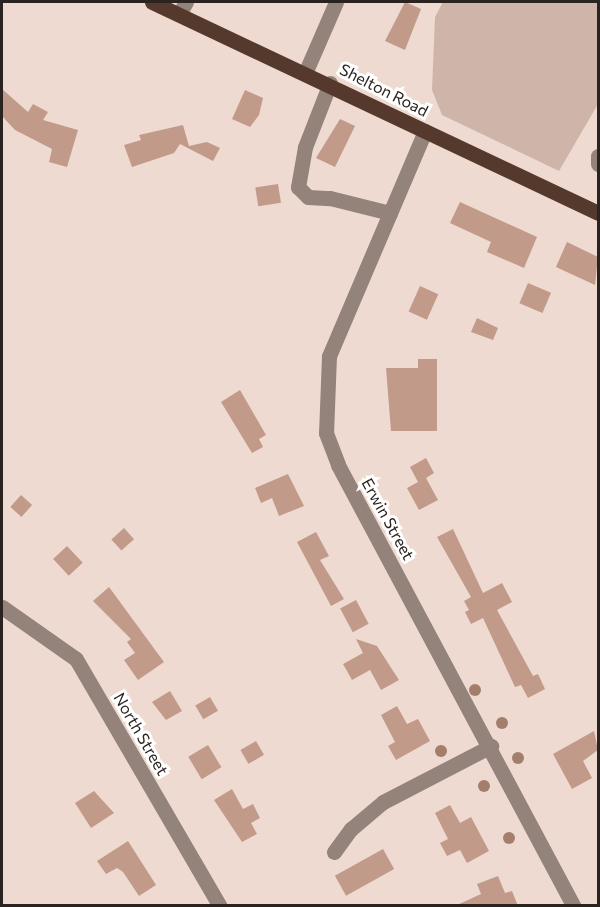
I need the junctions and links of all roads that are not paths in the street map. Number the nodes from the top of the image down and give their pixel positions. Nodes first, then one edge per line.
1 (152, 2) edge
2 (336, 2) edge
3 (183, 8) edge
4 (306, 71) junction
5 (330, 83) junction
6 (425, 131) junction
7 (598, 156) edge
8 (598, 164) edge
9 (390, 213) junction
10 (598, 213) edge
11 (2, 607) edge
12 (491, 746) junction
13 (334, 852) dead end
14 (220, 906) edge
15 (573, 906) edge

1 - 3 main road, Shelton Road
2 - 4 street
3 - 4 main road, Shelton Road
4 - 5 main road, Shelton Road
5 - 6 main road, Shelton Road
5 - 9 street
6 - 9 street, Erwin Street
6 - 10 main road, Shelton Road
7 - 8 street
9 - 12 street, Erwin Street
11 - 14 street, North Street
12 - 13 street
12 - 15 street, Erwin Street

